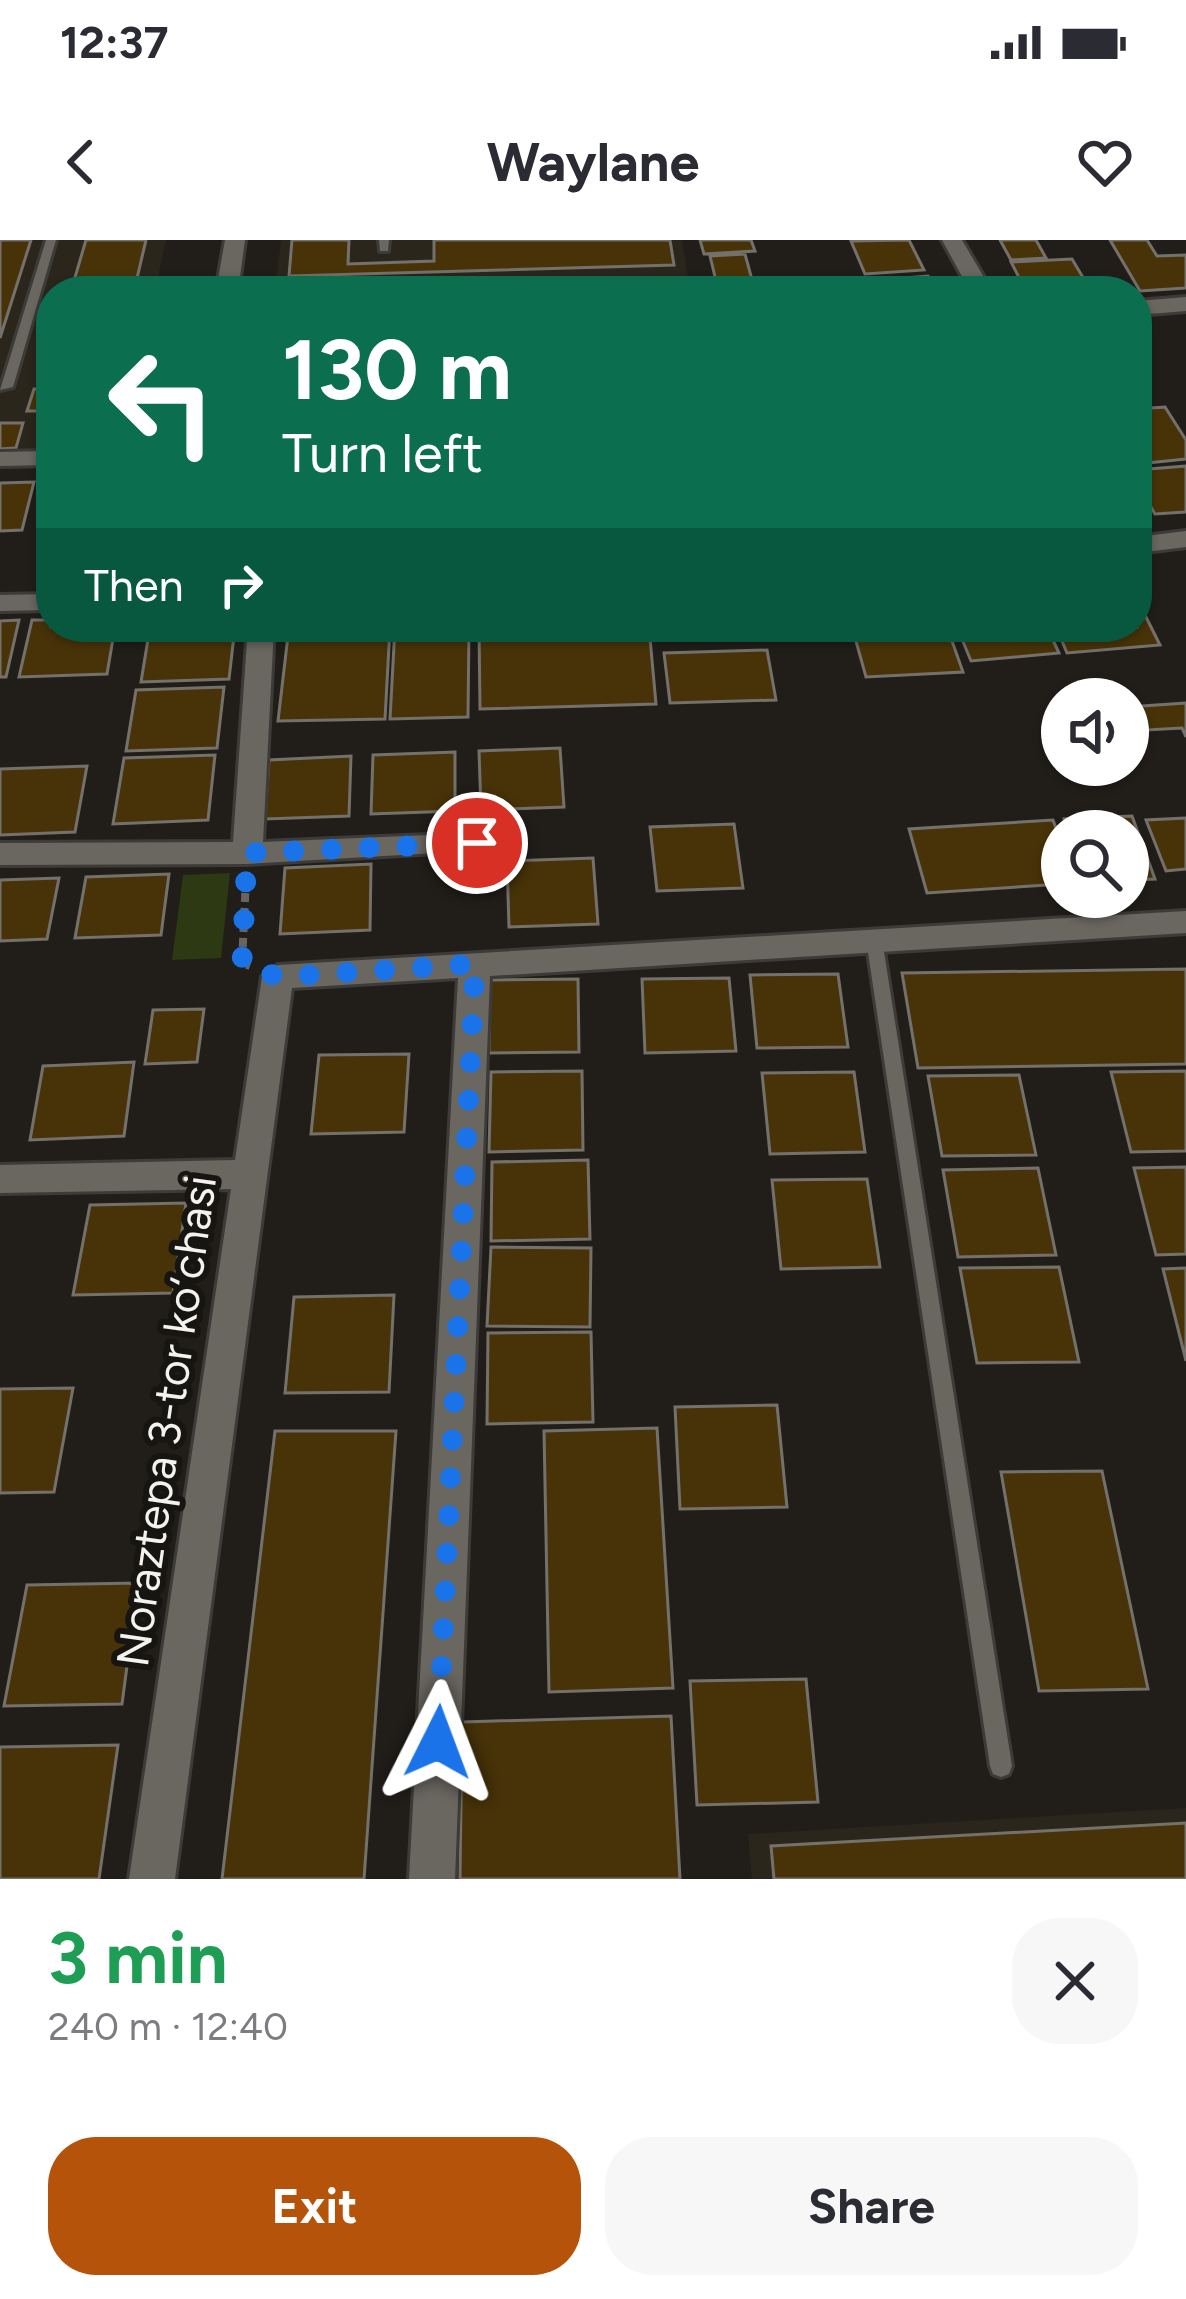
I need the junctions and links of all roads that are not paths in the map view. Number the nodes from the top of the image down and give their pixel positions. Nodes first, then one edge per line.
1 (51, 240) edge
2 (235, 240) edge
3 (952, 240) edge
4 (40, 276) edge
5 (229, 276) edge
6 (972, 276) edge
7 (36, 290) edge
8 (1186, 304) edge
9 (1152, 307) edge
10 (0, 387) edge
11 (36, 458) edge
12 (0, 459) edge
13 (1186, 539) edge
14 (1152, 543) edge
15 (36, 602) edge
16 (0, 603) edge
17 (260, 642) edge
18 (477, 843) dead end
19 (247, 853) junction
20 (0, 854) edge
21 (1186, 922) edge
22 (874, 939) junction
23 (475, 964) junction
24 (248, 1174) junction
25 (0, 1179) edge
26 (1001, 1766) dead end
27 (152, 1879) edge
28 (432, 1879) edge

1 - 4 lane
2 - 5 street
3 - 6 street
7 - 10 lane
8 - 9 street
11 - 12 street
13 - 14 street
15 - 16 street
17 - 19 street
18 - 19 street
19 - 20 street
21 - 22 street
22 - 23 street
22 - 26 lane
23 - 24 street, Noraztepa 3-tor ko‘chasi
23 - 28 street
24 - 25 street
24 - 27 street, Noraztepa 3-tor ko‘chasi

